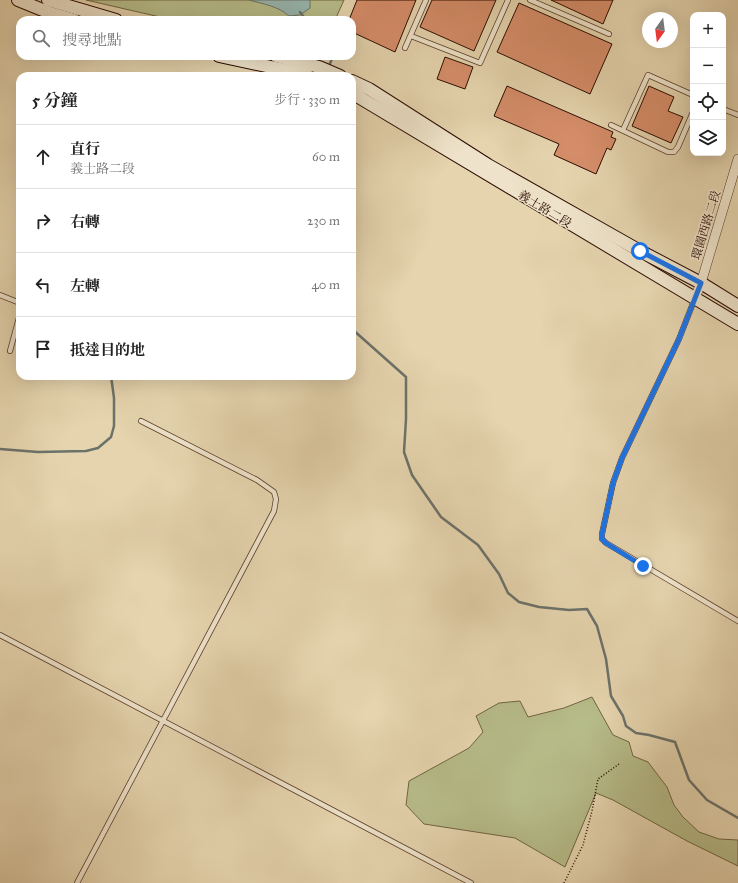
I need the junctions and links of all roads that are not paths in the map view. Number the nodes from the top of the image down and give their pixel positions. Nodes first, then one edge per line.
1 (18, 0) edge
2 (48, 0) edge
3 (426, 0) edge
4 (508, 0) edge
5 (530, 0) edge
6 (60, 16) edge
7 (102, 16) edge
8 (609, 34) dead end
9 (411, 36) junction
10 (405, 48) dead end
11 (238, 60) edge
12 (292, 60) edge
13 (294, 72) edge
14 (331, 72) edge
15 (356, 83) edge
16 (690, 94) edge
17 (356, 95) edge
18 (726, 110) edge
19 (738, 115) edge
20 (690, 119) edge
21 (611, 125) dead end
22 (624, 130) junction
23 (738, 159) edge
24 (701, 283) junction
25 (0, 295) edge
26 (695, 298) junction
27 (16, 301) edge
28 (738, 306) edge
29 (738, 324) edge
30 (16, 328) edge
31 (10, 350) dead end
32 (141, 420) dead end
33 (738, 621) edge
34 (0, 635) edge
35 (163, 721) junction
36 (77, 883) edge
37 (471, 883) edge

1 - 6 street
2 - 7 street
3 - 9 lane
4 - 9 lane
5 - 8 lane
9 - 10 lane
11 - 13 street
12 - 14 street
15 - 24 street, 義士路二段
16 - 22 lane
17 - 26 street, 義士路二段
18 - 19 lane
20 - 22 lane
21 - 22 lane
23 - 24 street, 環園西路二段
24 - 26 street, 環園西路二段
24 - 28 street, 義士路二段
25 - 27 lane
26 - 29 street, 義士路二段
26 - 33 lane
30 - 31 lane
32 - 35 lane
34 - 35 lane
35 - 36 lane
35 - 37 lane

